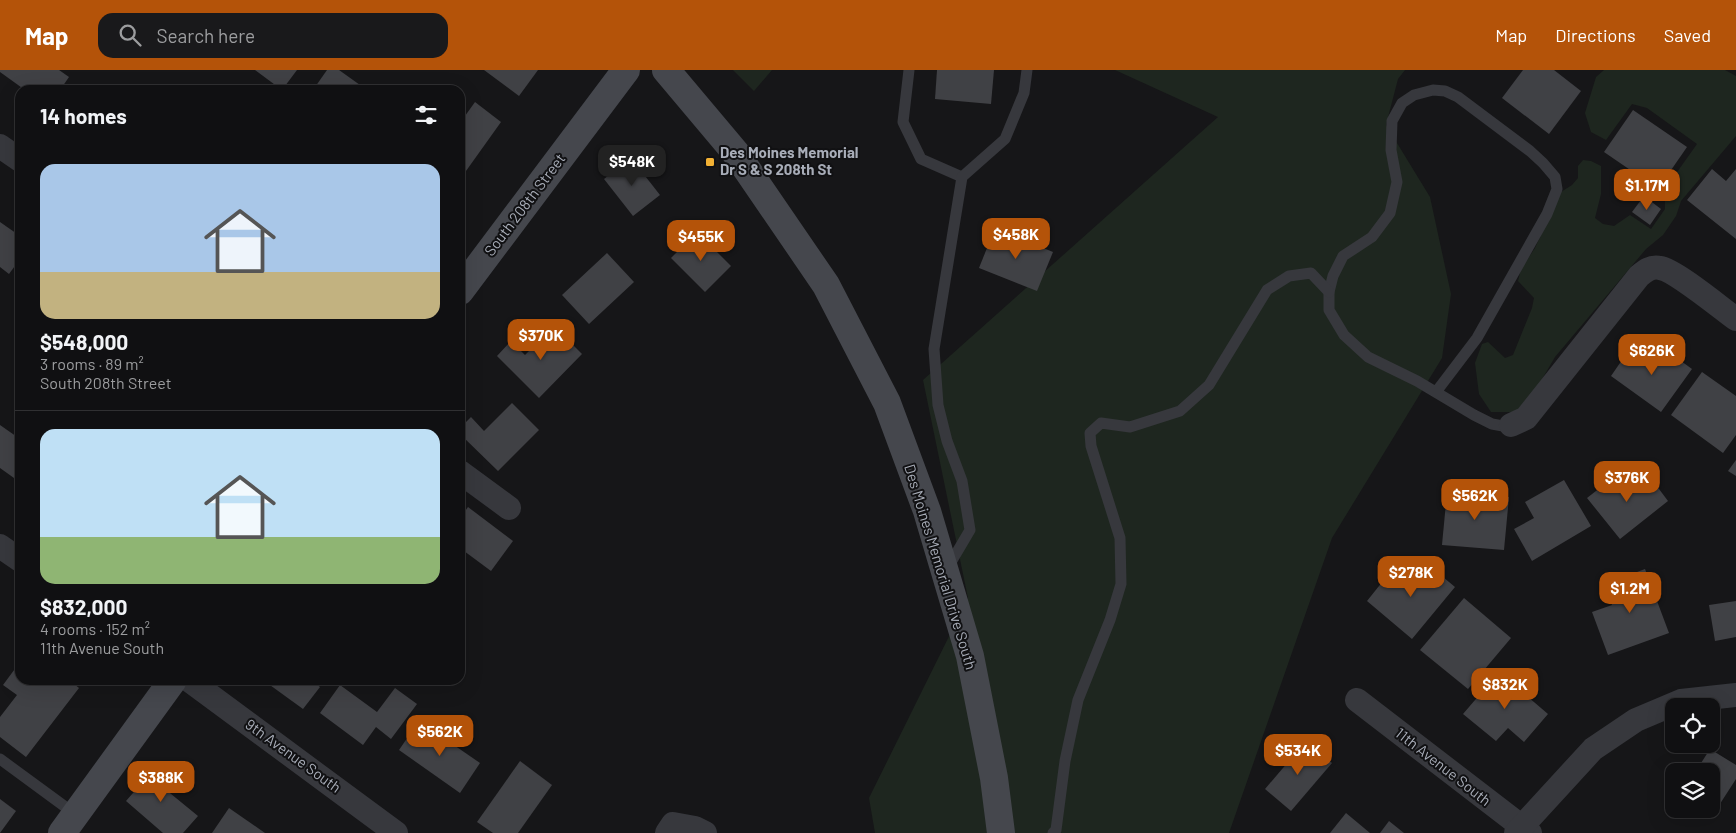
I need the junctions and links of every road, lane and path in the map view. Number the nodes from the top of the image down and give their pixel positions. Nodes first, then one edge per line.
1 (626, 70) edge
2 (666, 70) edge
3 (909, 70) edge
4 (1027, 70) edge
5 (0, 146) edge
6 (15, 156) edge
7 (962, 177) junction
8 (465, 284) edge
9 (1329, 292) junction
10 (1736, 319) edge
11 (1436, 392) junction
12 (1511, 426) joint
13 (465, 476) edge
14 (509, 508) dead end
15 (0, 546) edge
16 (15, 556) edge
17 (945, 573) junction
18 (169, 685) edge
19 (196, 685) edge
20 (1736, 695) edge
21 (1357, 700) dead end
22 (0, 758) edge
23 (68, 823) edge
24 (670, 829) edge
25 (1523, 831) edge
26 (396, 833) edge
27 (705, 833) edge
28 (1001, 833) edge
29 (1053, 833) edge

1 - 8 main road, South 208th Street
2 - 17 main road, Des Moines Memorial Drive South
3 - 7 lane
4 - 7 lane
5 - 6 street
7 - 17 lane
9 - 11 lane
9 - 11 lane
9 - 29 lane
10 - 12 street
11 - 12 lane
13 - 14 street
15 - 16 street
17 - 28 main road, Des Moines Memorial Drive South
18 - 23 main road
19 - 26 street, 9th Avenue South
20 - 25 street
21 - 25 street, 11th Avenue South
22 - 23 lane
24 - 27 street

